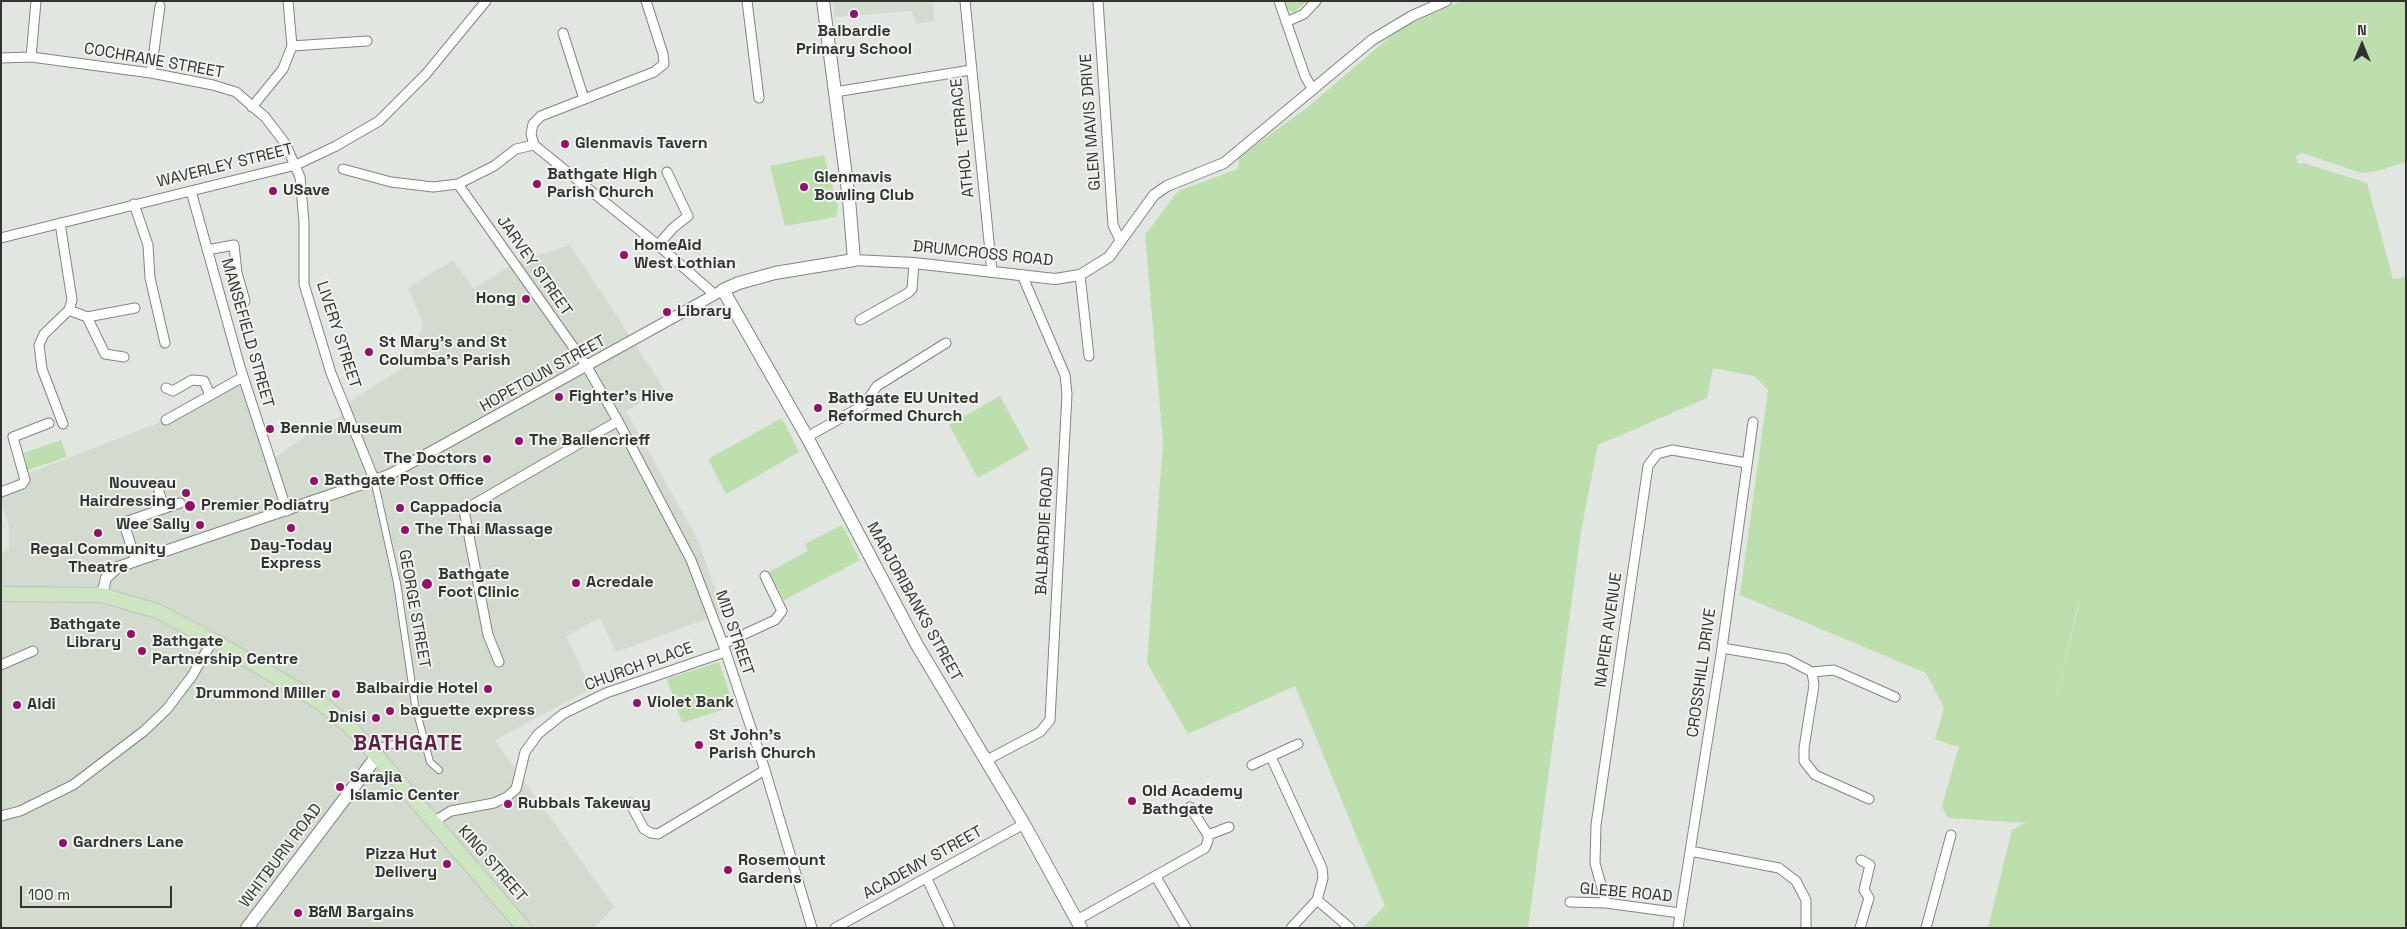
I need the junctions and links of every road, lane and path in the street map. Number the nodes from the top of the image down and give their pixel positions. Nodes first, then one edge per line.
1 (36, 1) edge
2 (288, 1) edge
3 (486, 1) edge
4 (646, 1) edge
5 (747, 1) edge
6 (824, 1) edge
7 (965, 1) edge
8 (1098, 1) edge
9 (1279, 1) edge
10 (1316, 1) edge
11 (1446, 1) edge
12 (160, 6) dead end
13 (1286, 22) junction
14 (563, 33) dead end
15 (366, 41) dead end
16 (292, 46) junction
17 (31, 57) junction
18 (1, 58) edge
19 (971, 70) junction
20 (151, 73) junction
21 (1313, 90) junction
22 (835, 92) junction
23 (759, 98) dead end
24 (584, 99) junction
25 (252, 107) junction
26 (534, 145) junction
27 (296, 165) junction
28 (343, 169) dead end
29 (667, 172) dead end
30 (458, 184) junction
31 (191, 191) junction
32 (134, 204) junction
33 (60, 222) junction
34 (1, 238) edge
35 (1120, 240) junction
36 (658, 245) junction
37 (207, 250) junction
38 (854, 260) junction
39 (914, 263) junction
40 (992, 272) junction
41 (1022, 275) junction
42 (1080, 275) junction
43 (719, 292) junction
44 (245, 301) dead end
45 (135, 308) dead end
46 (69, 310) junction
47 (87, 317) junction
48 (860, 320) dead end
49 (164, 343) dead end
50 (946, 343) dead end
51 (1089, 356) dead end
52 (124, 357) dead end
53 (586, 365) junction
54 (243, 377) junction
55 (166, 388) dead end
56 (210, 395) junction
57 (166, 420) dead end
58 (618, 420) junction
59 (1753, 422) dead end
60 (50, 423) dead end
61 (63, 424) dead end
62 (807, 437) junction
63 (1747, 463) junction
64 (374, 479) junction
65 (1, 492) edge
66 (159, 492) dead end
67 (180, 503) dead end
68 (164, 508) junction
69 (286, 510) junction
70 (136, 561) junction
71 (765, 576) dead end
72 (1, 594) edge
73 (102, 595) junction
74 (213, 640) junction
75 (724, 648) junction
76 (1722, 648) junction
77 (33, 651) dead end
78 (499, 662) dead end
79 (1, 665) edge
80 (1812, 672) junction
81 (1895, 697) dead end
82 (425, 740) junction
83 (1298, 744) dead end
84 (377, 756) junction
85 (1271, 757) junction
86 (985, 761) junction
87 (1252, 765) dead end
88 (439, 770) dead end
89 (765, 770) junction
90 (1869, 799) dead end
91 (635, 807) dead end
92 (1190, 807) dead end
93 (1, 816) edge
94 (433, 822) junction
95 (1024, 824) junction
96 (1229, 827) dead end
97 (1208, 835) junction
98 (1951, 835) dead end
99 (1690, 851) junction
100 (1861, 860) dead end
101 (1156, 877) junction
102 (927, 879) junction
103 (1317, 900) junction
104 (1570, 902) dead end
105 (1606, 904) junction
106 (1680, 913) junction
107 (1079, 924) edge
108 (1810, 927) edge
109 (247, 928) edge
110 (524, 928) edge
111 (812, 928) edge
112 (836, 928) edge
113 (950, 928) edge
114 (1186, 928) edge
115 (1291, 928) edge
116 (1350, 928) edge
117 (1678, 928) edge
118 (1860, 928) edge
119 (1926, 928) edge

1 - 17 street
2 - 16 street
3 - 27 street, WAVERLEY STREET
4 - 24 street
5 - 23 street
6 - 22 main road
7 - 19 street, ATHOL TERRACE
8 - 35 street, GLEN MAVIS DRIVE
9 - 13 street
10 - 13 street
11 - 21 street, DRUMCROSS ROAD
12 - 20 street
13 - 21 street
14 - 24 street
15 - 16 street
16 - 25 street
17 - 18 street, COCHRANE STREET
17 - 20 street, COCHRANE STREET
19 - 22 street
19 - 40 street, ATHOL TERRACE
20 - 25 street, COCHRANE STREET
21 - 35 street, DRUMCROSS ROAD
22 - 38 main road
24 - 26 street
25 - 27 street, COCHRANE STREET
26 - 30 street
26 - 36 street
27 - 31 street, WAVERLEY STREET
27 - 64 street, LIVERY STREET
28 - 30 street
29 - 36 street
30 - 53 street, JARVEY STREET
31 - 32 street, WAVERLEY STREET
31 - 37 street, MANSEFIELD STREET
32 - 33 street, WAVERLEY STREET
32 - 49 street
33 - 34 street, WAVERLEY STREET
33 - 46 street
35 - 42 street, DRUMCROSS ROAD
36 - 43 street
37 - 44 street
37 - 54 street, MANSEFIELD STREET
38 - 39 street, DRUMCROSS ROAD
38 - 43 main road, DRUMCROSS ROAD
39 - 40 street, DRUMCROSS ROAD
39 - 48 street
40 - 41 street, DRUMCROSS ROAD
41 - 42 street, DRUMCROSS ROAD
41 - 86 street, BALBARDIE ROAD
42 - 51 street
43 - 53 street, HOPETOUN STREET
43 - 62 main road, MARJORIBANKS STREET
45 - 47 street
46 - 47 street
46 - 61 street
47 - 52 street
50 - 62 street
53 - 58 street, MID STREET
53 - 64 street, HOPETOUN STREET
54 - 56 street
54 - 69 street, MANSEFIELD STREET
55 - 56 street
56 - 57 street
58 - 75 street, MID STREET
58 - 78 street
59 - 63 street, CROSSHILL DRIVE
60 - 65 street
62 - 86 main road, MARJORIBANKS STREET
63 - 76 street, CROSSHILL DRIVE
63 - 105 street, NAPIER AVENUE
64 - 69 street, HOPETOUN STREET
64 - 82 street, GEORGE STREET
66 - 68 street
67 - 68 street
68 - 70 street
69 - 70 street, HOPETOUN STREET
70 - 73 street, HOPETOUN STREET
71 - 75 street, CHURCH PLACE
72 - 73 main road, KING STREET
73 - 74 main road, KING STREET
74 - 84 main road, KING STREET
74 - 93 street
75 - 89 street, MID STREET
75 - 94 street, CHURCH PLACE
76 - 80 street
76 - 99 street, CROSSHILL DRIVE
77 - 79 street
80 - 81 street
80 - 90 street
82 - 84 street
82 - 88 street, GEORGE STREET
83 - 85 street
84 - 94 main road, KING STREET
84 - 109 main road, WHITBURN ROAD
85 - 87 street
85 - 103 street
86 - 95 main road, MARJORIBANKS STREET
89 - 91 street
89 - 111 street, MID STREET
92 - 97 street
94 - 110 main road, KING STREET
95 - 102 street, ACADEMY STREET
95 - 107 main road, MARJORIBANKS STREET
96 - 97 street
97 - 101 street
98 - 119 street
99 - 106 street, CROSSHILL DRIVE
99 - 108 street
100 - 118 street
101 - 107 street
101 - 114 street
102 - 112 street, ACADEMY STREET
102 - 113 street
103 - 115 street
103 - 116 street
104 - 105 street, GLEBE ROAD
105 - 106 street, GLEBE ROAD
106 - 117 street, CROSSHILL DRIVE

